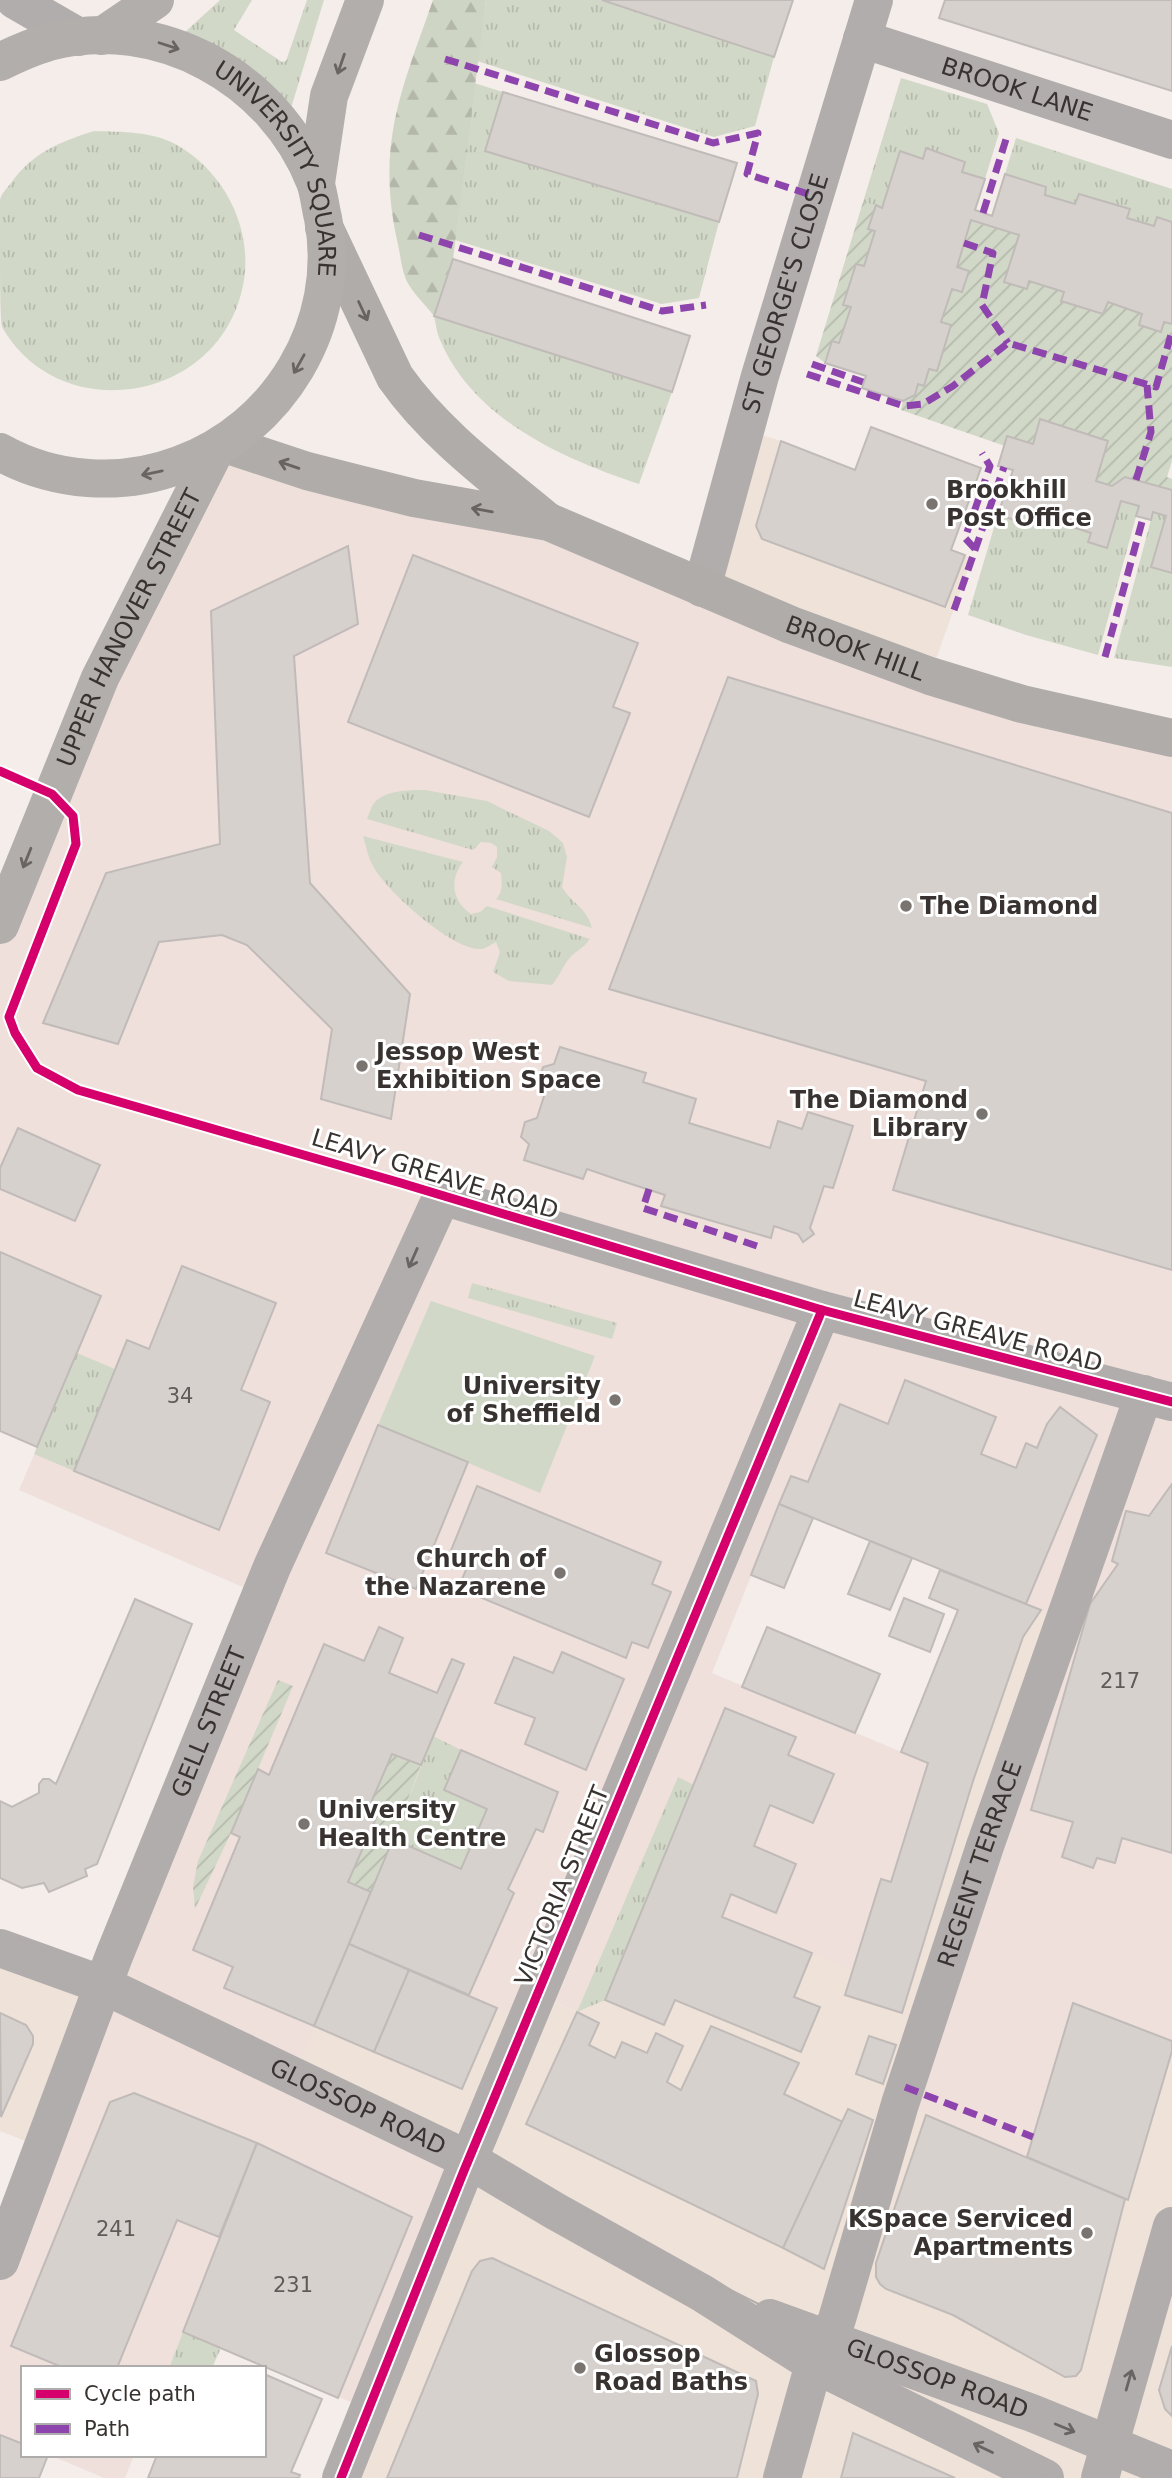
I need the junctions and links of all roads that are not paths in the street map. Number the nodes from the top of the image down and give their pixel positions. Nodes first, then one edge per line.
1 (15, 0) edge
2 (155, 0) edge
3 (365, 0) edge
4 (874, 0) edge
5 (90, 36) junction
6 (862, 39) junction
7 (0, 62) edge
8 (1172, 140) edge
9 (316, 183) junction
10 (324, 227) junction
11 (220, 447) junction
12 (0, 452) edge
13 (549, 522) junction
14 (702, 588) junction
15 (1172, 738) edge
16 (0, 925) edge
17 (442, 1196) joint
18 (822, 1310) junction
19 (1158, 1398) edge
20 (0, 1948) edge
21 (103, 1985) junction
22 (469, 2160) junction
23 (1172, 2226) edge
24 (0, 2261) edge
25 (821, 2352) junction
26 (1105, 2462) edge
27 (1172, 2470) edge
28 (341, 2478) edge
29 (782, 2478) edge
30 (1045, 2478) edge

1 - 5 street
2 - 5 highway
3 -> 9 highway
4 - 6 street, ST GEORGE'S CLOSE
5 - 7 highway, UNIVERSITY SQUARE
5 -> 9 highway, UNIVERSITY SQUARE
6 - 8 street, BROOK LANE
6 - 14 street, ST GEORGE'S CLOSE
9 - 10 highway, UNIVERSITY SQUARE
10 -> 11 highway, UNIVERSITY SQUARE
10 -> 13 main road, BROOK HILL
11 -> 12 highway, UNIVERSITY SQUARE
13 -> 11 main road, BROOK HILL
11 -> 16 highway, UPPER HANOVER STREET
13 - 14 main road, BROOK HILL
14 - 15 main road, BROOK HILL
17 - 18 street, LEAVY GREAVE ROAD
17 -> 21 street, GELL STREET
18 - 19 street, LEAVY GREAVE ROAD
18 - 22 street, VICTORIA STREET
19 - 25 street, REGENT TERRACE
20 - 21 street, GLOSSOP ROAD
21 - 22 street, GLOSSOP ROAD
21 - 24 street, GELL STREET
22 - 25 street, GLOSSOP ROAD
22 - 28 street, VICTORIA STREET
26 -> 23 street
25 -> 26 street, GLOSSOP ROAD
25 - 29 street, REGENT TERRACE
30 -> 25 street, GLOSSOP ROAD
26 - 27 street, GLOSSOP ROAD

